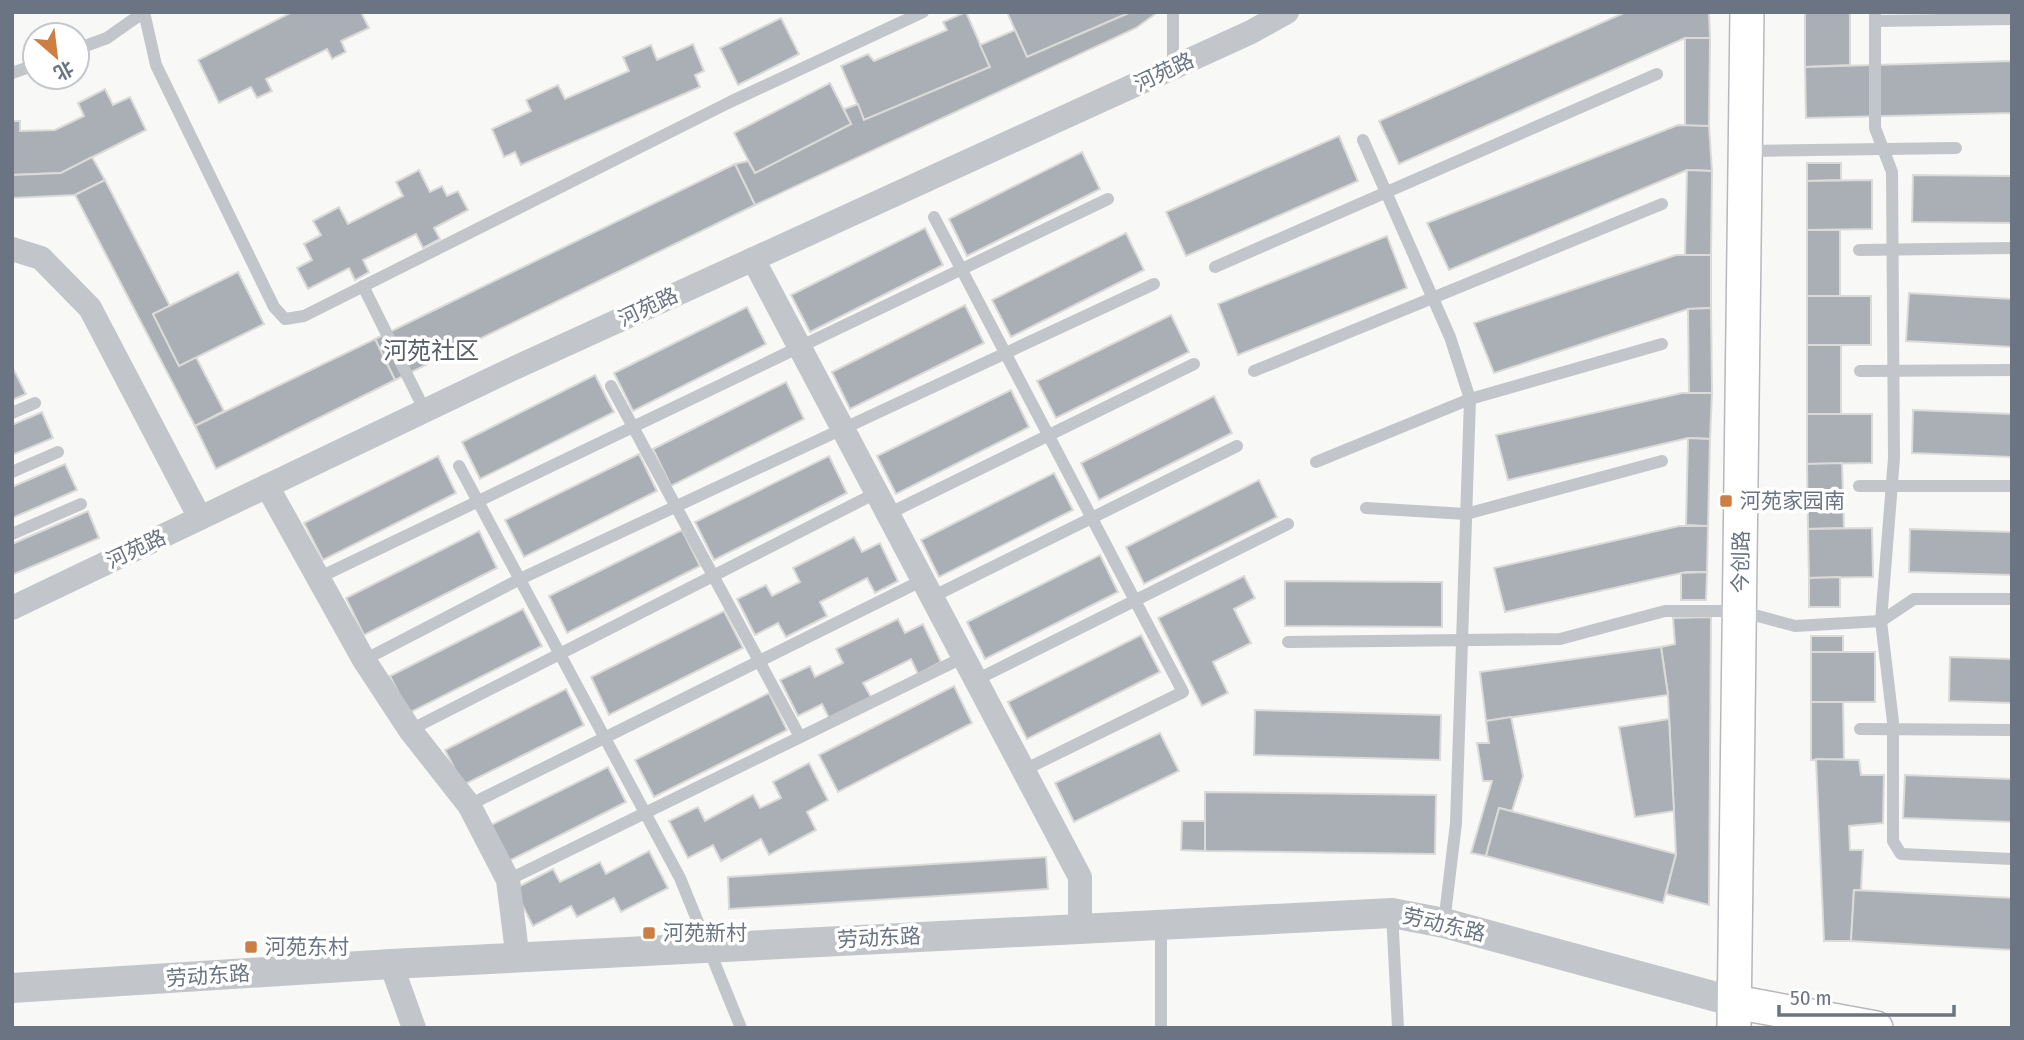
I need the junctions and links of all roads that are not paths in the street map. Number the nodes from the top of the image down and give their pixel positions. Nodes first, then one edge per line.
1 (144, 12) edge
2 (923, 12) edge
3 (1173, 12) edge
4 (1287, 12) edge
5 (1747, 12) edge
6 (1875, 17) edge
7 (2012, 19) edge
8 (91, 44) edge
9 (1172, 68) junction
10 (1657, 75) dead end
11 (1363, 140) dead end
12 (1956, 148) dead end
13 (1883, 149) junction
14 (1747, 151) junction
15 (1387, 193) junction
16 (1108, 199) dead end
17 (1662, 204) dead end
18 (934, 217) dead end
19 (2012, 248) edge
20 (12, 249) edge
21 (1893, 249) junction
22 (1859, 250) dead end
23 (753, 259) junction
24 (1214, 267) dead end
25 (961, 269) junction
26 (1154, 284) dead end
27 (363, 286) junction
28 (1433, 298) junction
29 (1662, 345) dead end
30 (799, 347) junction
31 (1006, 354) junction
32 (1194, 364) dead end
33 (1860, 370) dead end
34 (2012, 370) edge
35 (1254, 371) dead end
36 (1894, 371) junction
37 (611, 386) dead end
38 (1470, 399) junction
39 (35, 403) dead end
40 (425, 411) junction
41 (12, 413) edge
42 (632, 427) junction
43 (844, 430) junction
44 (1048, 435) junction
45 (1237, 446) dead end
46 (58, 452) dead end
47 (1662, 461) dead end
48 (1316, 462) dead end
49 (459, 466) dead end
50 (12, 472) edge
51 (267, 486) junction
52 (1859, 486) dead end
53 (1892, 486) junction
54 (2012, 486) edge
55 (478, 501) junction
56 (882, 503) junction
57 (81, 504) dead end
58 (676, 508) junction
59 (1366, 508) dead end
60 (1466, 514) junction
61 (200, 518) junction
62 (1091, 518) junction
63 (1288, 524) dead end
64 (12, 534) edge
65 (713, 576) junction
66 (316, 579) junction
67 (520, 579) junction
68 (927, 588) junction
69 (2012, 599) edge
70 (1135, 601) junction
71 (12, 608) edge
72 (1740, 611) junction
73 (1881, 621) junction
74 (1461, 640) junction
75 (1288, 642) dead end
76 (560, 654) junction
77 (964, 657) junction
78 (364, 660) junction
79 (759, 661) junction
80 (976, 680) junction
81 (1860, 729) dead end
82 (1892, 729) junction
83 (410, 730) junction
84 (2012, 730) edge
85 (604, 737) junction
86 (800, 737) junction
87 (1024, 770) junction
88 (469, 805) junction
89 (645, 813) junction
90 (2012, 859) edge
91 (508, 880) junction
92 (1392, 913) junction
93 (1444, 923) junction
94 (1161, 924) junction
95 (1080, 928) junction
96 (710, 948) junction
97 (519, 960) junction
98 (391, 964) junction
99 (12, 988) edge
100 (1734, 1015) edge
101 (414, 1028) edge
102 (741, 1028) edge
103 (1161, 1028) edge
104 (1398, 1028) edge
105 (1782, 1028) edge
106 (1876, 1028) edge

1 - 8 lane
1 - 27 lane
2 - 27 lane
3 - 9 lane
4 - 9 street, 河苑路
5 - 14 main road, 今创路
6 - 7 lane
6 - 13 lane
9 - 23 street, 河苑路
10 - 15 lane
11 - 15 lane
12 - 13 lane
13 - 14 lane
13 - 21 lane
14 - 72 main road, 今创路
15 - 24 lane
15 - 28 lane
16 - 25 lane
17 - 28 lane
18 - 25 lane
19 - 21 lane
20 - 61 street
21 - 22 lane
21 - 36 lane
23 - 30 street
23 - 40 street, 河苑路
25 - 30 lane
25 - 31 lane
26 - 31 lane
27 - 40 lane
28 - 35 lane
28 - 38 lane
29 - 38 lane
30 - 42 lane
30 - 43 street
31 - 43 lane
31 - 44 lane
32 - 44 lane
33 - 36 lane
34 - 36 lane
36 - 53 lane
37 - 42 lane
38 - 48 lane
38 - 60 lane
39 - 41 lane
40 - 51 street, 河苑路
42 - 55 lane
42 - 58 lane
43 - 56 street
43 - 58 lane
44 - 56 lane
44 - 62 lane
45 - 62 lane
46 - 50 lane
47 - 60 lane
49 - 55 lane
51 - 61 street, 河苑路
51 - 66 street
52 - 53 lane
53 - 54 lane
53 - 73 lane
55 - 66 lane
55 - 67 lane
56 - 65 lane
56 - 68 street
57 - 64 lane
58 - 65 lane
58 - 67 lane
59 - 60 lane
60 - 74 lane
61 - 71 street, 河苑路
62 - 68 lane
62 - 70 lane
63 - 70 lane
65 - 76 lane
65 - 79 lane
66 - 78 street
67 - 76 lane
67 - 78 lane
68 - 77 street
68 - 79 lane
69 - 73 lane
70 - 80 lane
70 - 87 lane
72 - 73 lane
72 - 74 lane
72 - 100 main road, 今创路
73 - 82 lane
74 - 75 lane
74 - 93 lane
76 - 83 lane
76 - 85 lane
77 - 80 street
77 - 86 lane
78 - 83 street
79 - 85 lane
79 - 86 lane
80 - 87 street
81 - 82 lane
82 - 84 lane
82 - 90 lane
83 - 88 street
85 - 88 lane
85 - 89 lane
86 - 89 lane
87 - 95 street
88 - 91 street
89 - 91 lane
89 - 96 lane
91 - 97 street
92 - 93 street, 劳动东路
92 - 94 street, 劳动东路
92 - 104 lane
93 - 100 street, 劳动东路
94 - 95 street, 劳动东路
94 - 103 lane
95 - 96 street, 劳动东路
96 - 97 street, 劳动东路
96 - 102 lane
97 - 98 street, 劳动东路
98 - 99 street, 劳动东路
98 - 101 street
100 - 105 main road, 劳动东路
100 - 106 main road, 劳动东路

